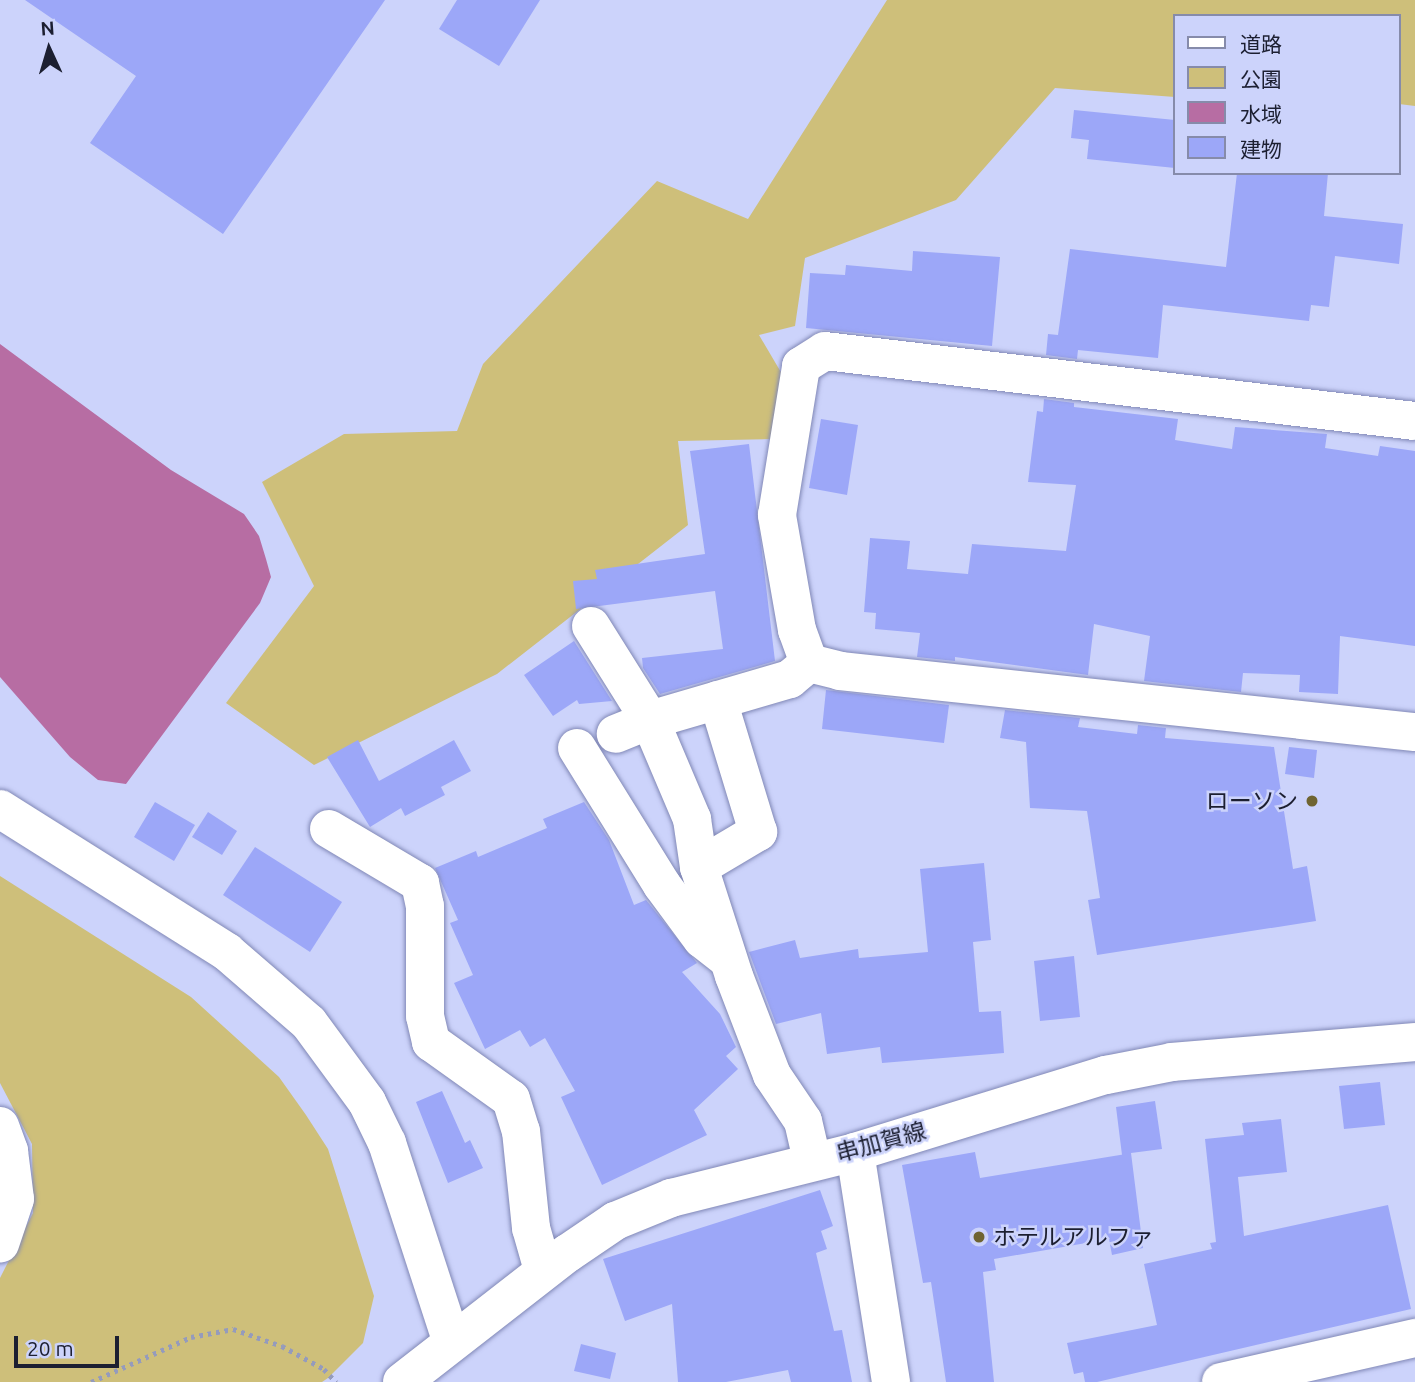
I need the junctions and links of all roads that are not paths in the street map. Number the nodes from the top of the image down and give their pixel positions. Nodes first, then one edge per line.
1 (1415, 421) edge
2 (591, 626) dead end
3 (808, 663) junction
4 (719, 700) junction
5 (633, 727) junction
6 (1415, 732) edge
7 (576, 748) dead end
8 (0, 808) edge
9 (329, 829) dead end
10 (699, 867) junction
11 (730, 961) junction
12 (1415, 1042) edge
13 (0, 1126) edge
14 (855, 1152) junction
15 (812, 1159) junction
16 (0, 1244) edge
17 (544, 1270) junction
18 (1415, 1338) edge
19 (451, 1340) junction
20 (402, 1382) edge
21 (891, 1382) edge
22 (1221, 1382) edge

1 - 3 street
2 - 5 street
3 - 4 street
3 - 6 street
4 - 5 street
4 - 10 street
5 - 10 street
7 - 11 street
8 - 19 street
9 - 17 street
10 - 11 street
11 - 15 street
12 - 14 street, 串加賀線
13 - 16 street
14 - 15 street, 串加賀線
14 - 21 street
15 - 17 street, 串加賀線
17 - 19 street, 串加賀線
18 - 22 street
19 - 20 street, 串加賀線

